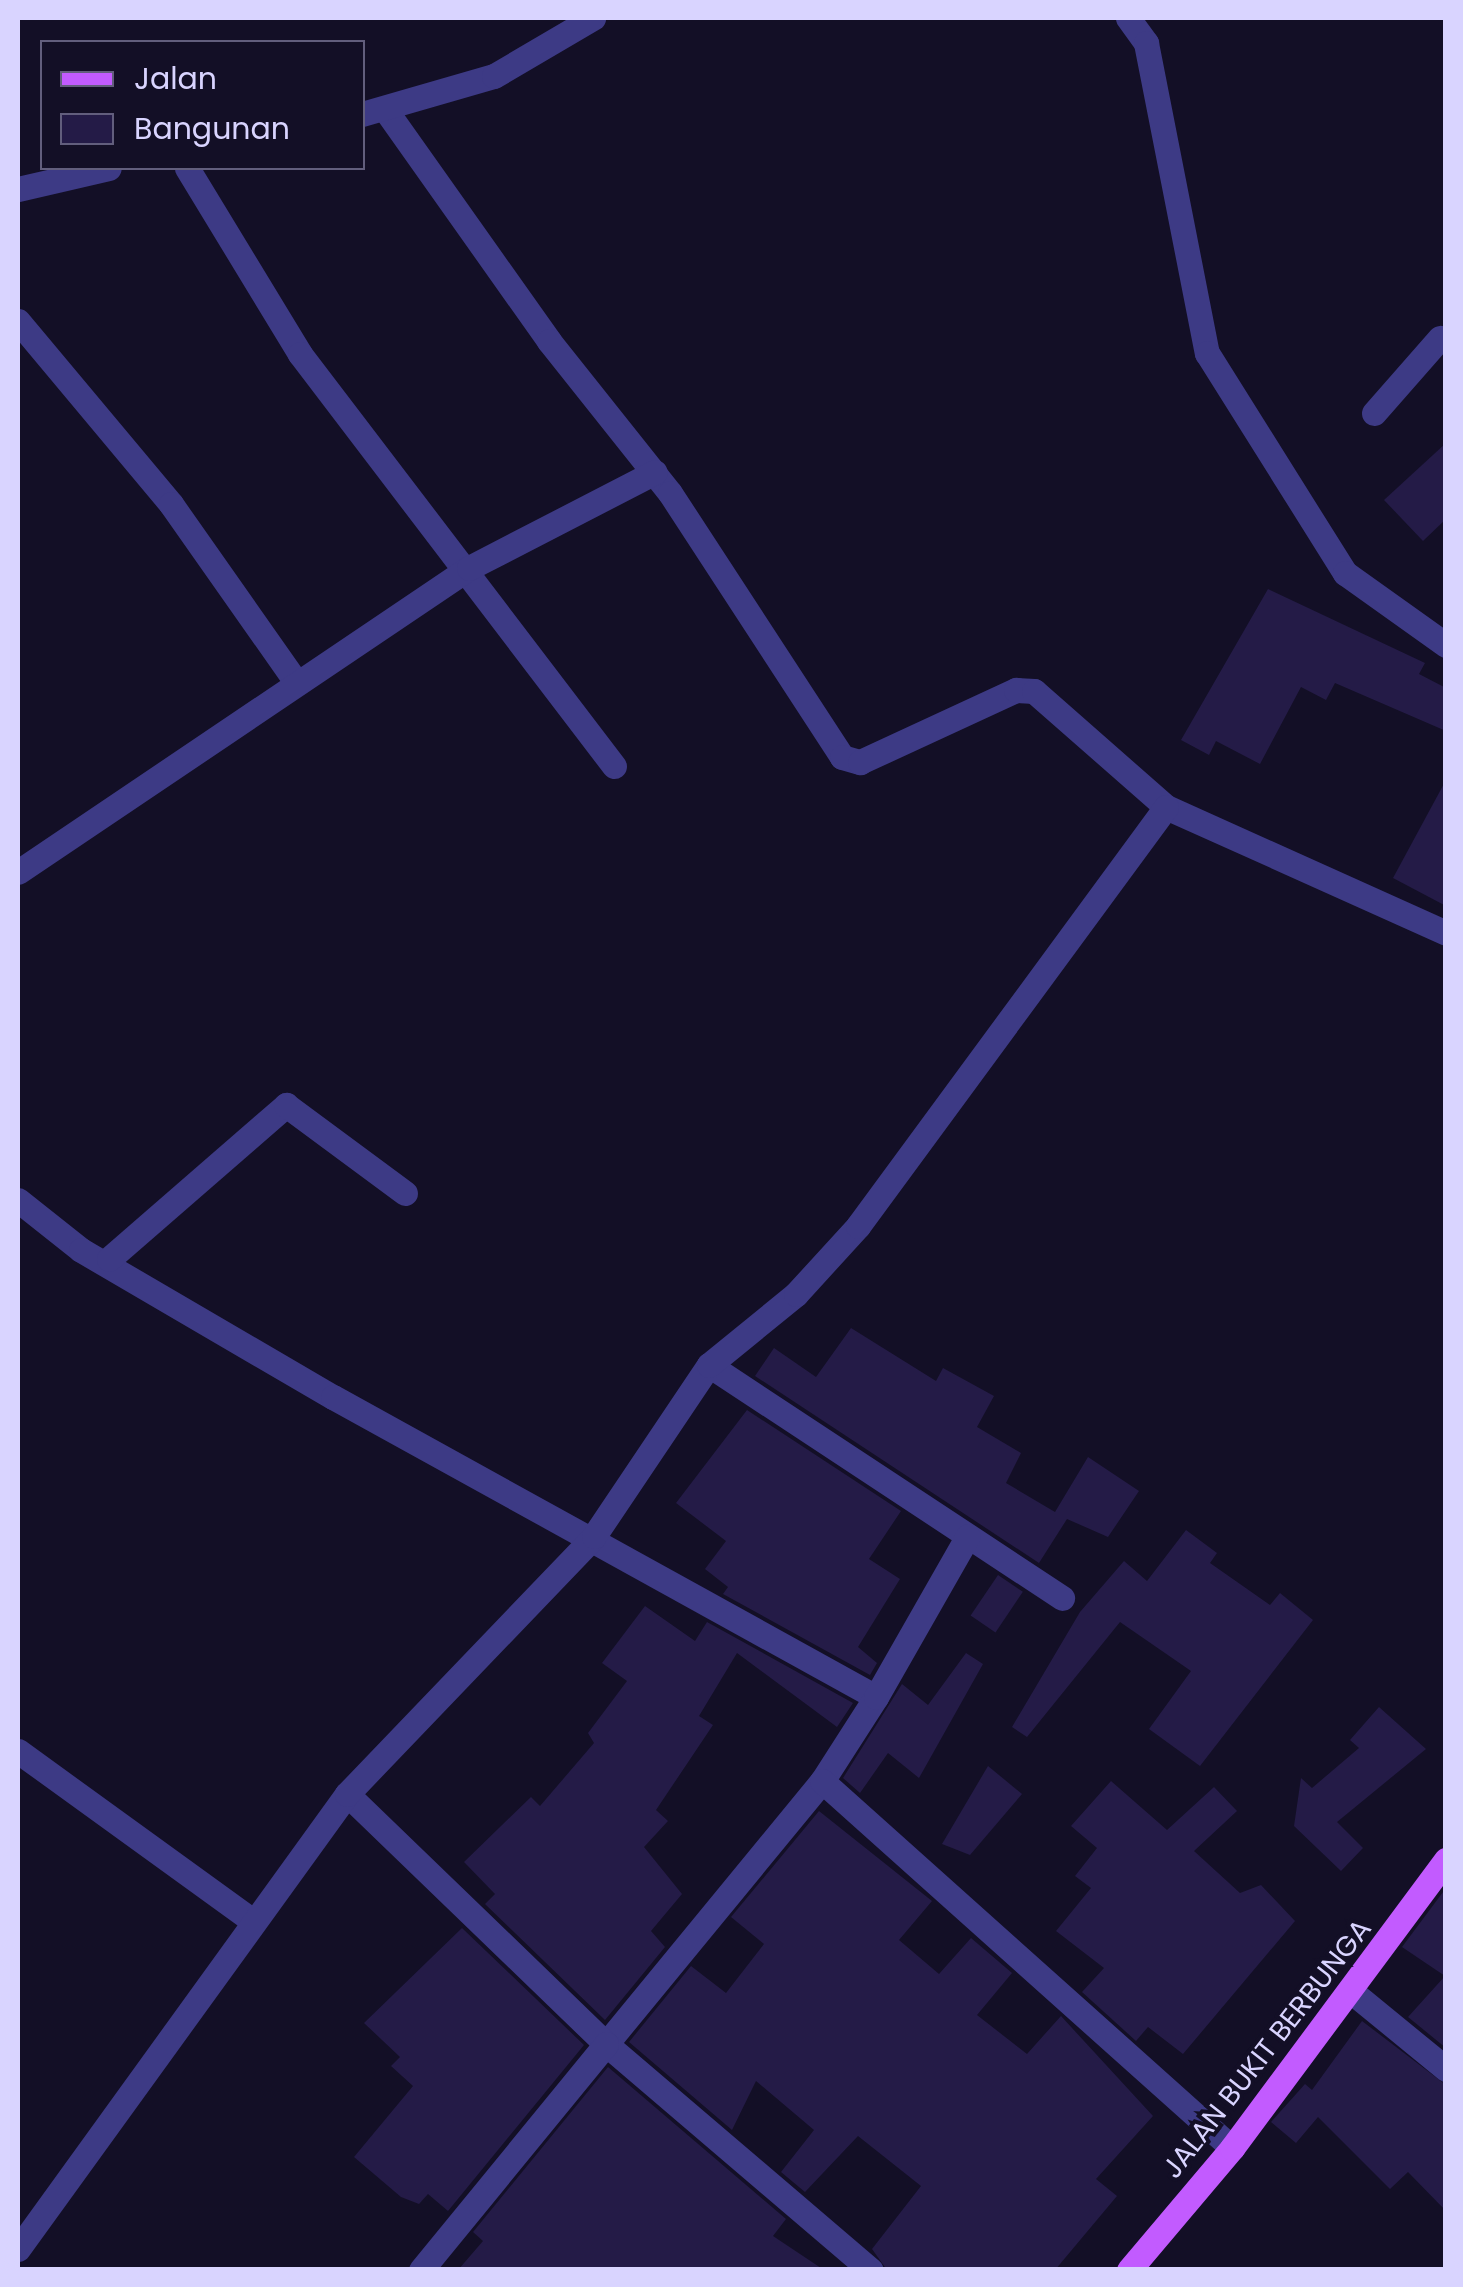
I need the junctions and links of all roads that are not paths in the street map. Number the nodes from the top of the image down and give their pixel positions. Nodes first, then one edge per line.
1 (593, 18) edge
2 (1128, 18) edge
3 (375, 113) edge
4 (101, 170) edge
5 (188, 170) edge
6 (18, 190) edge
7 (18, 321) edge
8 (1444, 335) edge
9 (1374, 413) dead end
10 (655, 472) junction
11 (470, 568) junction
12 (1446, 645) edge
13 (294, 680) junction
14 (614, 766) dead end
15 (1166, 807) junction
16 (22, 861) edge
17 (1446, 933) edge
18 (405, 1194) dead end
19 (18, 1200) edge
20 (109, 1258) junction
21 (709, 1365) junction
22 (594, 1536) junction
23 (968, 1536) junction
24 (1062, 1598) dead end
25 (876, 1697) junction
26 (18, 1751) edge
27 (822, 1781) junction
28 (347, 1794) junction
29 (1446, 1860) edge
30 (254, 1922) junction
31 (1352, 1992) junction
32 (606, 2044) junction
33 (1446, 2069) edge
34 (1232, 2148) junction
35 (18, 2248) edge
36 (422, 2270) edge
37 (871, 2270) edge
38 (1129, 2270) edge

1 - 3 street
2 - 12 street
3 - 10 street
4 - 6 street
5 - 11 street
7 - 13 street
8 - 9 street
10 - 11 street
10 - 15 street
11 - 13 street
11 - 14 street
13 - 16 street
15 - 17 street
15 - 21 street
18 - 20 street
19 - 20 street
20 - 22 street
21 - 22 street
21 - 23 street
22 - 25 street
22 - 28 street
23 - 24 street
23 - 25 street
25 - 27 street
26 - 30 street
27 - 32 street
27 - 34 street
28 - 30 street
28 - 32 street
29 - 31 main road, JALAN BUKIT BERBUNGA
30 - 35 street
31 - 33 street
31 - 34 main road, JALAN BUKIT BERBUNGA
32 - 36 street
32 - 37 street
34 - 38 main road, JALAN BUKIT BERBUNGA

